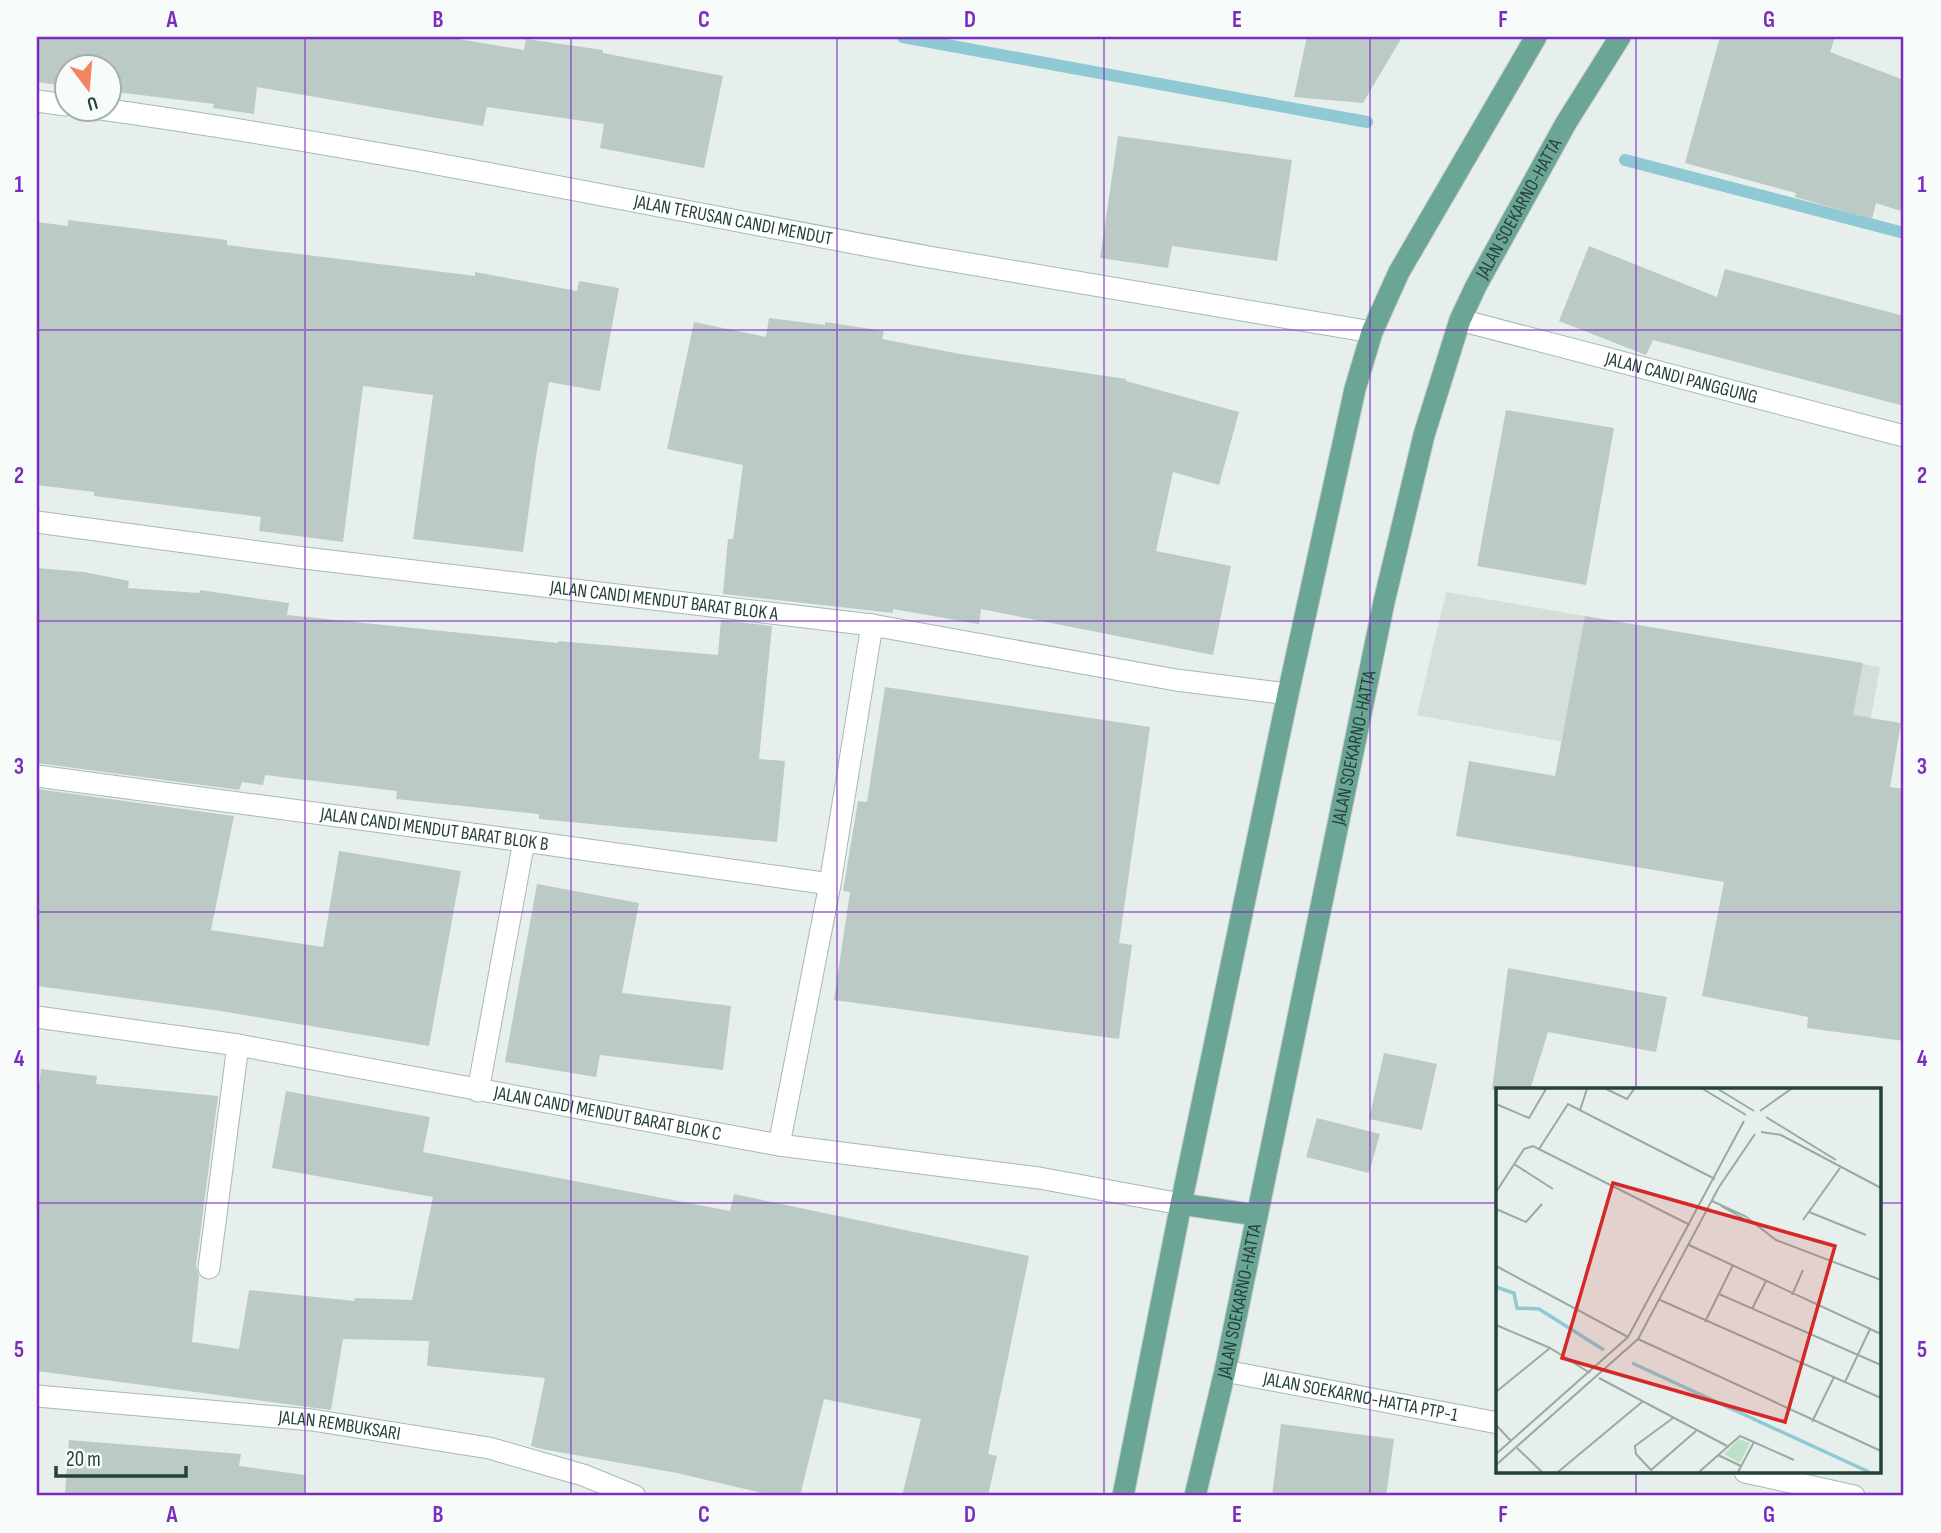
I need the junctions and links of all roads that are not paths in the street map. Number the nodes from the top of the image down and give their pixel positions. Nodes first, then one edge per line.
1 (1535, 37) edge
2 (1620, 37) edge
3 (122, 112) edge
4 (1460, 320) junction
5 (1372, 332) junction
6 (1904, 436) edge
7 (37, 522) edge
8 (872, 625) junction
9 (1288, 694) junction
10 (37, 776) edge
11 (524, 841) junction
12 (830, 884) junction
13 (37, 1017) edge
14 (238, 1045) junction
15 (478, 1091) junction
16 (779, 1145) junction
17 (1181, 1204) junction
18 (1256, 1215) junction
19 (209, 1268) dead end
20 (1225, 1371) junction
21 (37, 1396) edge
22 (1496, 1423) edge
23 (1754, 1474) edge
24 (635, 1496) edge
25 (1123, 1496) edge
26 (1195, 1496) edge
27 (1854, 1496) edge

1 - 5 main road
2 - 4 main road, JALAN SOEKARNO-HATTA
3 - 5 street, JALAN TERUSAN CANDI MENDUT
4 - 6 street, JALAN CANDI PANGGUNG
4 - 18 main road, JALAN SOEKARNO-HATTA
5 - 9 main road
7 - 8 street, JALAN CANDI MENDUT BARAT BLOK A
8 - 9 street, JALAN CANDI MENDUT BARAT BLOK A
8 - 12 street
9 - 17 main road
10 - 11 street, JALAN CANDI MENDUT BARAT BLOK B
11 - 12 street, JALAN CANDI MENDUT BARAT BLOK B
11 - 15 street
12 - 16 street
13 - 14 street, JALAN CANDI MENDUT BARAT BLOK C
14 - 15 street, JALAN CANDI MENDUT BARAT BLOK C
14 - 19 street
15 - 16 street, JALAN CANDI MENDUT BARAT BLOK C
16 - 17 street, JALAN CANDI MENDUT BARAT BLOK C
17 - 18 main road
17 - 25 main road
18 - 20 main road, JALAN SOEKARNO-HATTA
20 - 22 street, JALAN SOEKARNO-HATTA PTP-1
20 - 26 main road, JALAN SOEKARNO-HATTA
21 - 24 street, JALAN REMBUKSARI
23 - 27 street

